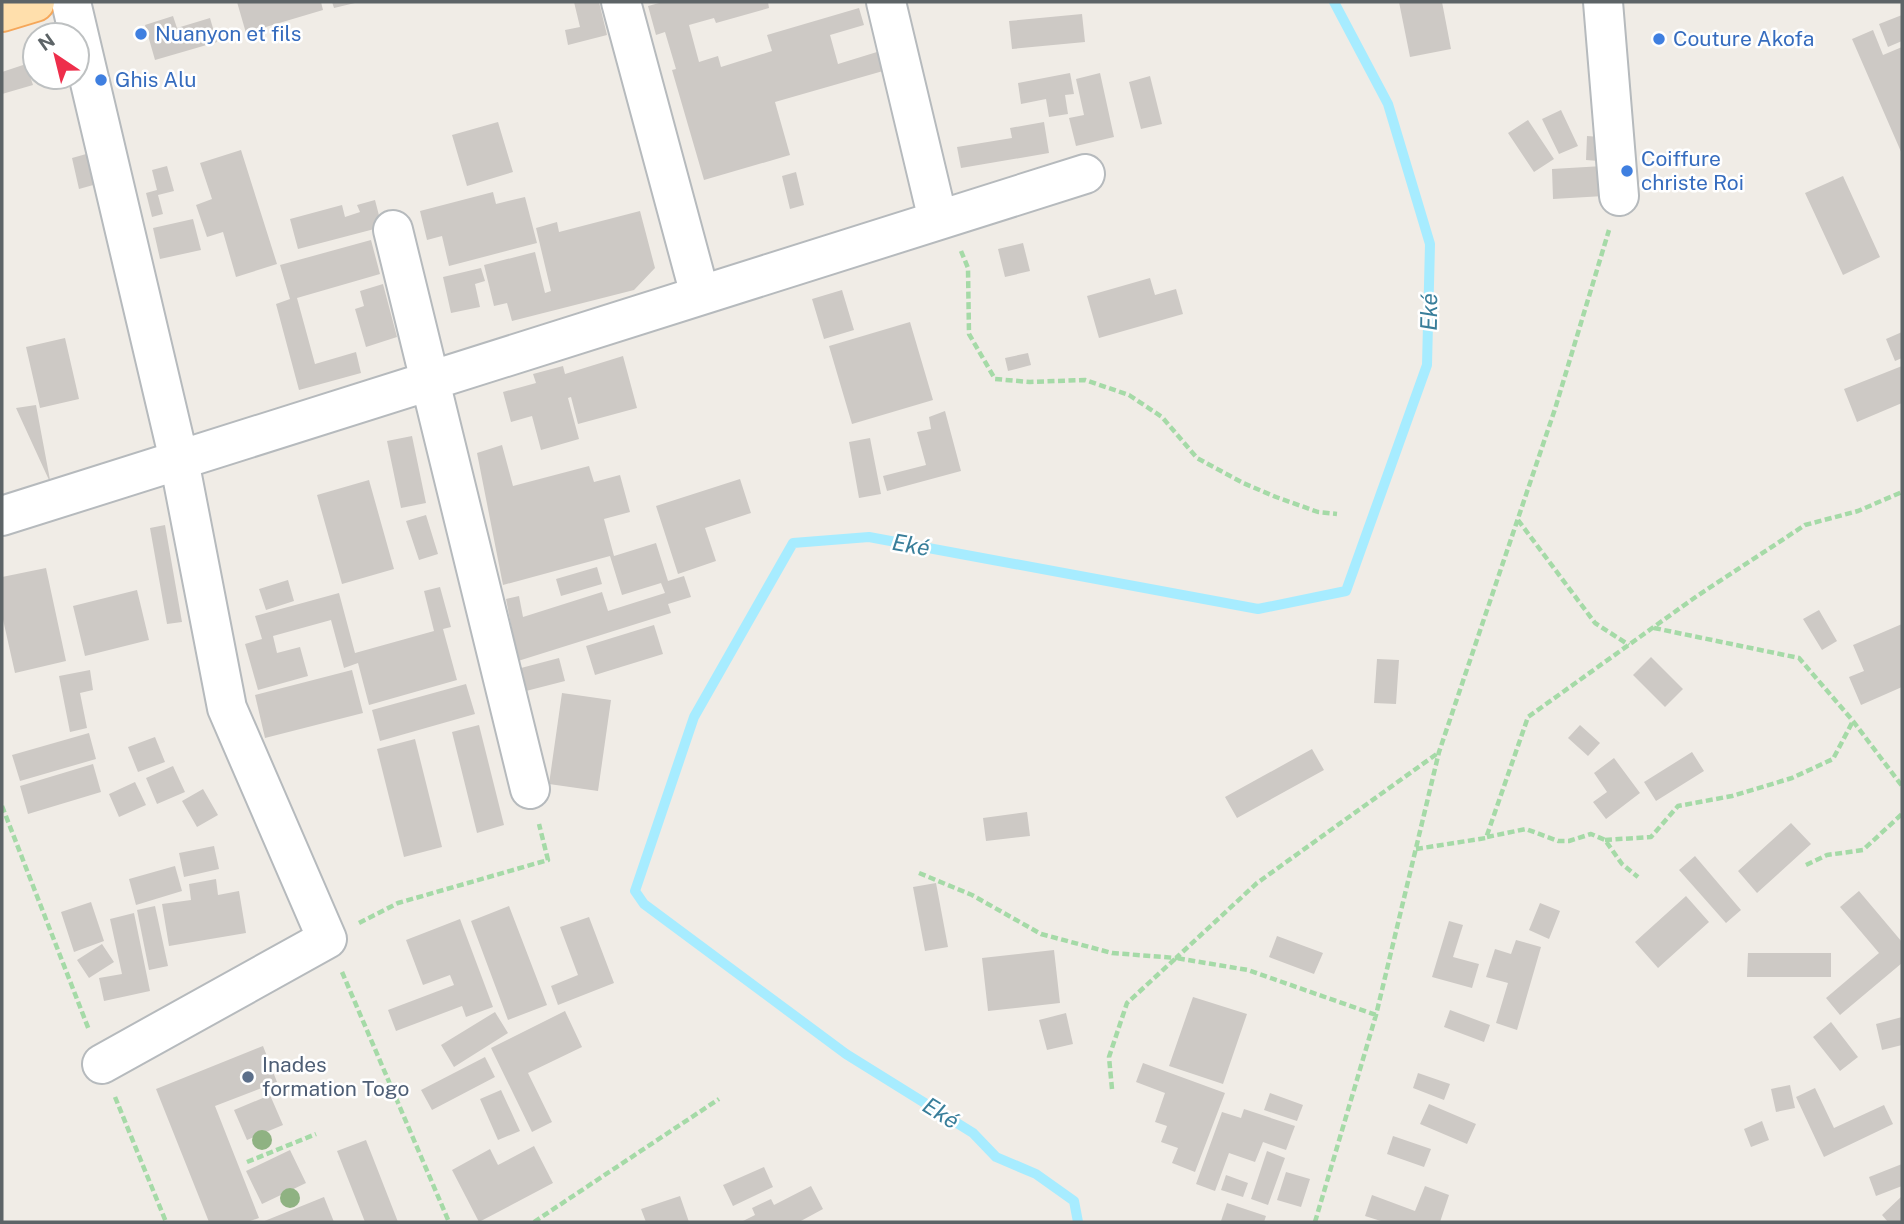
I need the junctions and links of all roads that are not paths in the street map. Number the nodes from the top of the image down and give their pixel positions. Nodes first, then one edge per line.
1 (35, 2) edge
2 (71, 2) edge
3 (621, 2) edge
4 (886, 2) edge
5 (1603, 2) edge
6 (2, 12) edge
7 (1085, 174) dead end
8 (1619, 196) road end
9 (938, 220) junction
10 (393, 230) dead end
11 (700, 295) junction
12 (430, 381) junction
13 (179, 460) junction
14 (2, 516) edge
15 (530, 789) dead end
16 (102, 1065) road end

1 - 6 main road
2 - 13 street
3 - 11 street
4 - 9 street
5 - 8 street
7 - 9 street
9 - 11 street
10 - 12 street
11 - 12 street
12 - 13 street
12 - 15 street
13 - 14 street
13 - 16 street

